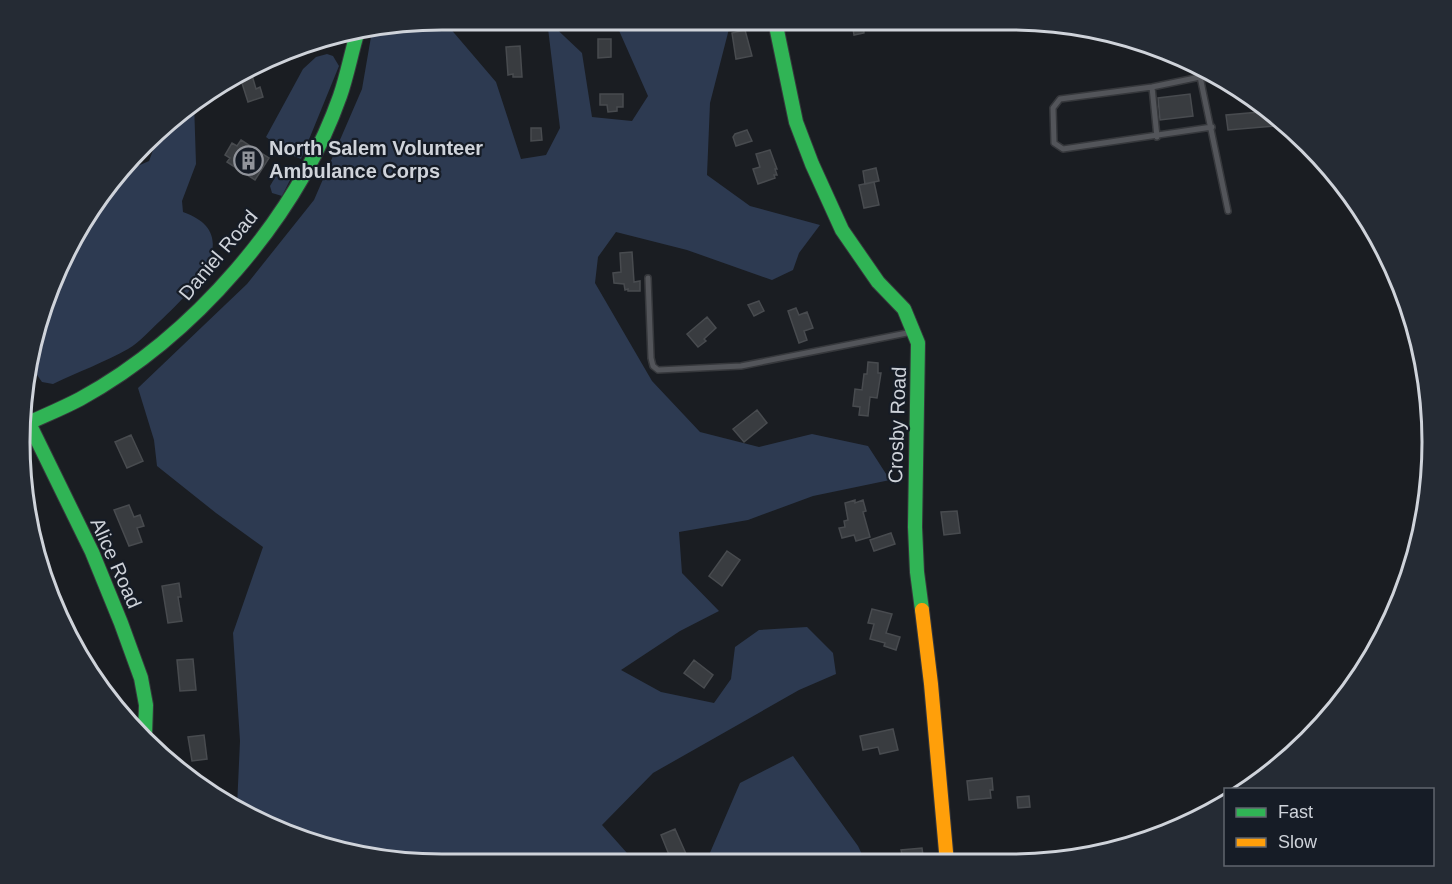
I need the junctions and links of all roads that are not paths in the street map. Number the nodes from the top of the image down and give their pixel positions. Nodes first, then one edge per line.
1 (777, 30) edge
2 (356, 39) edge
3 (1200, 77) joint
4 (1152, 87) junction
5 (1212, 127) junction
6 (1157, 137) junction
7 (1228, 211) dead end
8 (648, 279) dead end
9 (913, 332) junction
10 (31, 419) edge
11 (30, 432) edge
12 (145, 727) edge
13 (946, 854) edge

1 - 9 street, Crosby Road
2 - 10 street, Daniel Road
3 - 4 lane
3 - 5 lane
4 - 6 lane
4 - 6 lane
5 - 6 lane
5 - 7 lane
8 - 9 lane
9 - 13 street, Crosby Road
11 - 12 street, Alice Road

